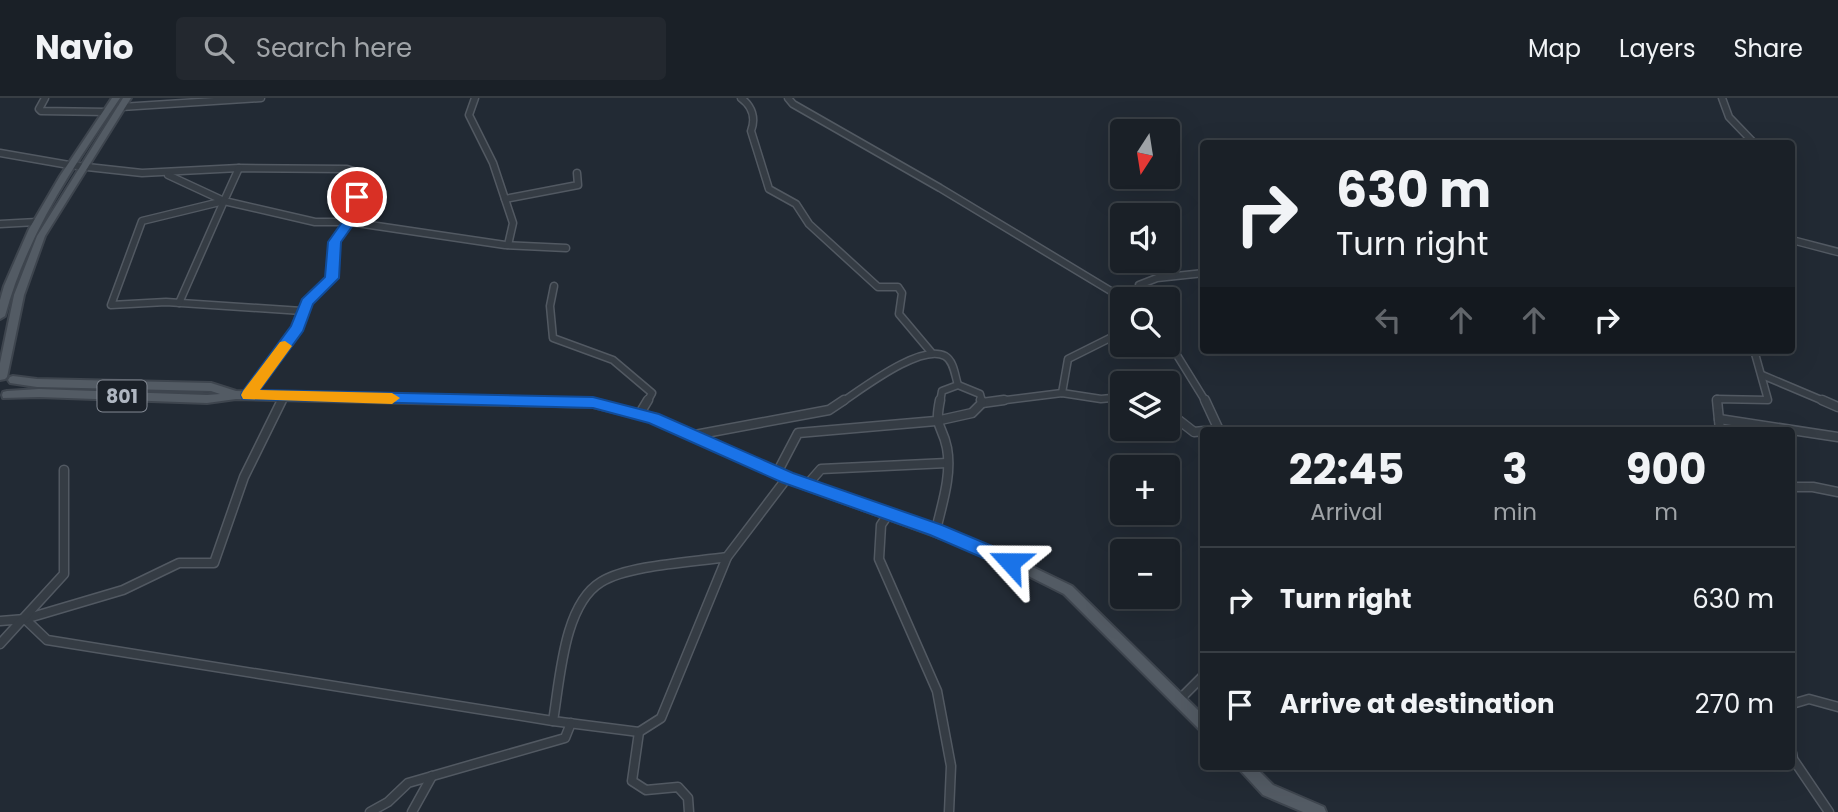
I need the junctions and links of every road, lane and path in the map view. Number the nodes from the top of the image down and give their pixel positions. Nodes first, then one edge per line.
1 (45, 98) edge
2 (116, 98) edge
3 (127, 98) edge
4 (261, 98) edge
5 (475, 98) edge
6 (741, 98) edge
7 (754, 98) edge
8 (788, 98) edge
9 (1722, 98) edge
10 (749, 104) junction
11 (121, 107) junction
12 (107, 112) junction
13 (1751, 140) edge
14 (0, 153) edge
15 (69, 165) junction
16 (83, 166) junction
17 (239, 168) junction
18 (165, 173) junction
19 (577, 173) dead end
20 (505, 199) junction
21 (225, 201) junction
22 (37, 222) junction
23 (350, 222) junction
24 (0, 224) edge
25 (1795, 241) edge
26 (509, 245) junction
27 (566, 248) dead end
28 (1838, 252) edge
29 (1200, 273) edge
30 (554, 286) dead end
31 (1139, 287) edge
32 (1110, 291) edge
33 (179, 303) junction
34 (302, 310) junction
35 (0, 316) edge
36 (1110, 338) edge
37 (931, 352) junction
38 (1755, 354) edge
39 (1178, 357) edge
40 (1762, 375) junction
41 (1, 377) edge
42 (13, 380) junction
43 (958, 385) junction
44 (1062, 393) junction
45 (242, 395) junction
46 (284, 396) junction
47 (4, 397) edge
48 (1110, 399) edge
49 (982, 403) junction
50 (1838, 407) edge
51 (639, 415) junction
52 (1719, 419) junction
53 (936, 421) junction
54 (1180, 421) edge
55 (1218, 427) edge
56 (1720, 427) edge
57 (1772, 427) edge
58 (1795, 430) edge
59 (1200, 431) edge
60 (695, 435) junction
61 (1838, 437) edge
62 (947, 464) junction
63 (64, 470) dead end
64 (782, 475) junction
65 (807, 485) junction
66 (1795, 487) edge
67 (1838, 492) edge
68 (888, 513) junction
69 (936, 530) junction
70 (727, 558) junction
71 (25, 619) junction
72 (0, 621) edge
73 (0, 644) edge
74 (1200, 679) edge
75 (1179, 701) junction
76 (1795, 703) edge
77 (1838, 707) edge
78 (553, 720) junction
79 (1200, 721) edge
80 (571, 723) junction
81 (639, 732) junction
82 (1795, 762) edge
83 (1249, 770) edge
84 (433, 776) junction
85 (370, 812) edge
86 (412, 812) edge
87 (689, 812) edge
88 (949, 812) edge
89 (1319, 812) edge
90 (1829, 812) edge

1 - 12 street
2 - 12 main road
3 - 11 main road
4 - 11 street
5 - 20 street
6 - 10 street
7 - 10 street
8 - 32 street
9 - 13 street
10 - 37 street
11 - 16 main road
12 - 15 main road
14 - 15 street
15 - 16 street
15 - 22 main road
16 - 18 street
16 - 41 main road
17 - 18 street
17 - 21 street
17 - 23 street
18 - 21 street
19 - 20 street
20 - 26 street
21 - 23 street
21 - 33 street
21 - 33 street
22 - 24 street
22 - 35 main road
23 - 26 street
23 - 34 street
25 - 28 street
26 - 27 street
29 - 31 street
30 - 51 street
33 - 34 street
34 - 45 street
36 - 44 street
37 - 43 street
37 - 60 street
38 - 40 street
39 - 55 street
40 - 50 street
40 - 52 street
41 - 42 main road
42 - 45 main road, 801
42 - 47 main road
43 - 49 street
43 - 53 street
44 - 48 street
44 - 49 street
45 - 46 main road, 801
45 - 47 main road, 801
46 - 51 main road, 801
46 - 71 street
49 - 53 street
51 - 60 main road, 801
52 - 56 street
52 - 57 street
53 - 62 street
53 - 64 street
54 - 59 street
58 - 61 street
60 - 64 main road, 801
62 - 65 street
62 - 69 street
63 - 71 street
64 - 65 main road, 801
64 - 70 street
65 - 68 main road, 801
66 - 67 street
68 - 69 main road, 801
68 - 88 street
69 - 75 main road, 801
70 - 78 street
70 - 81 street
71 - 72 street
71 - 73 street
71 - 78 street
74 - 75 street
75 - 79 main road, 801
76 - 77 street
78 - 80 street
80 - 81 street
80 - 84 street
81 - 87 street
82 - 90 street
83 - 89 main road
84 - 85 street
84 - 86 street

